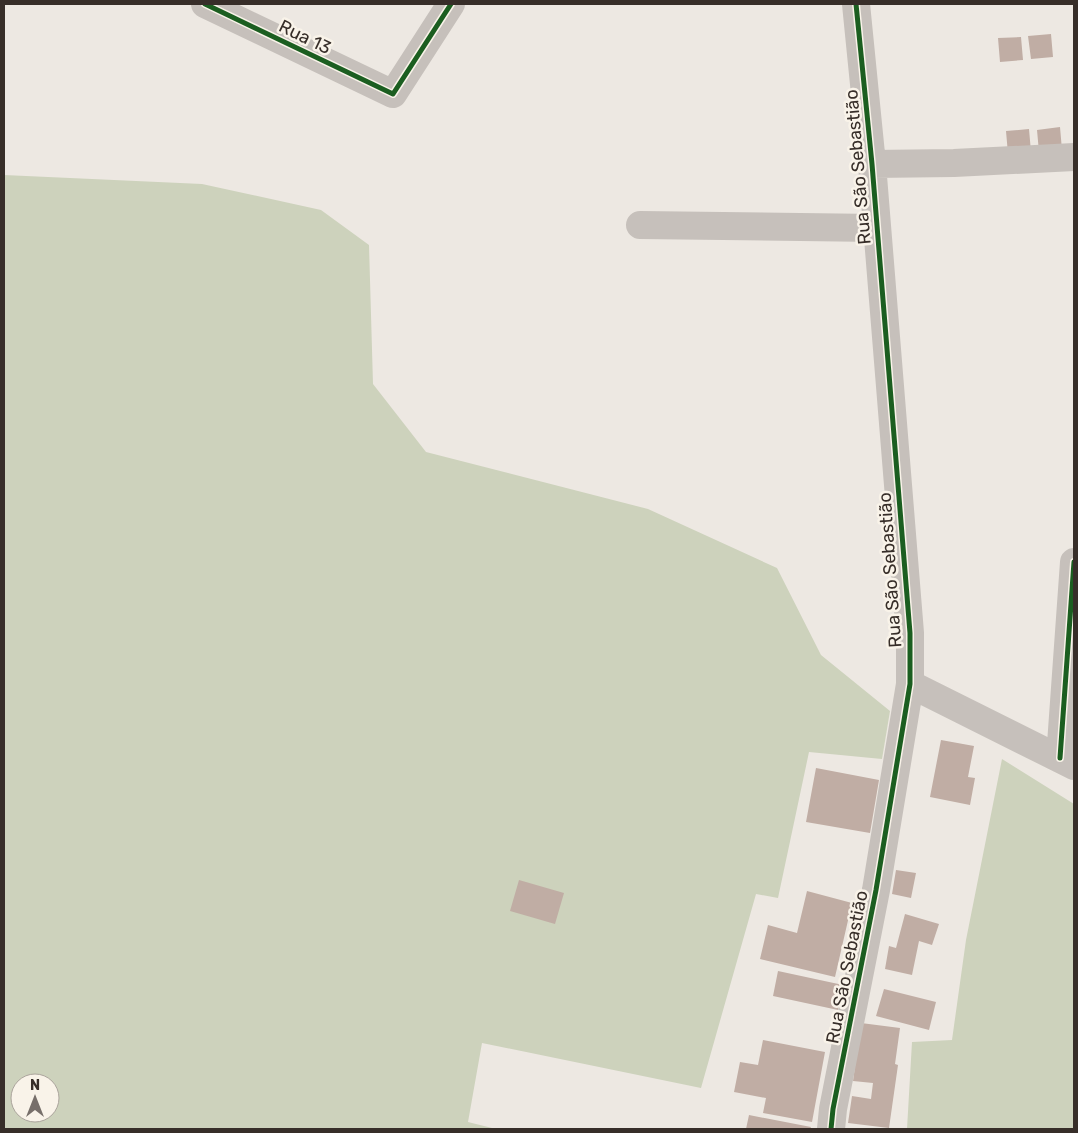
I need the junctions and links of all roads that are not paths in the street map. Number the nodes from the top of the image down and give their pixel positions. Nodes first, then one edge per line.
1 (205, 4) edge
2 (451, 4) edge
3 (856, 4) edge
4 (1074, 157) edge
5 (872, 164) junction
6 (640, 226) dead end
7 (877, 228) junction
8 (1074, 562) edge
9 (910, 684) junction
10 (1067, 762) edge
11 (831, 1129) edge

1 - 2 street, Rua 13
3 - 5 street, Rua São Sebastião
4 - 5 street
5 - 7 street, Rua São Sebastião
6 - 7 street
7 - 9 street, Rua São Sebastião
8 - 10 street
9 - 10 street
9 - 11 street, Rua São Sebastião

